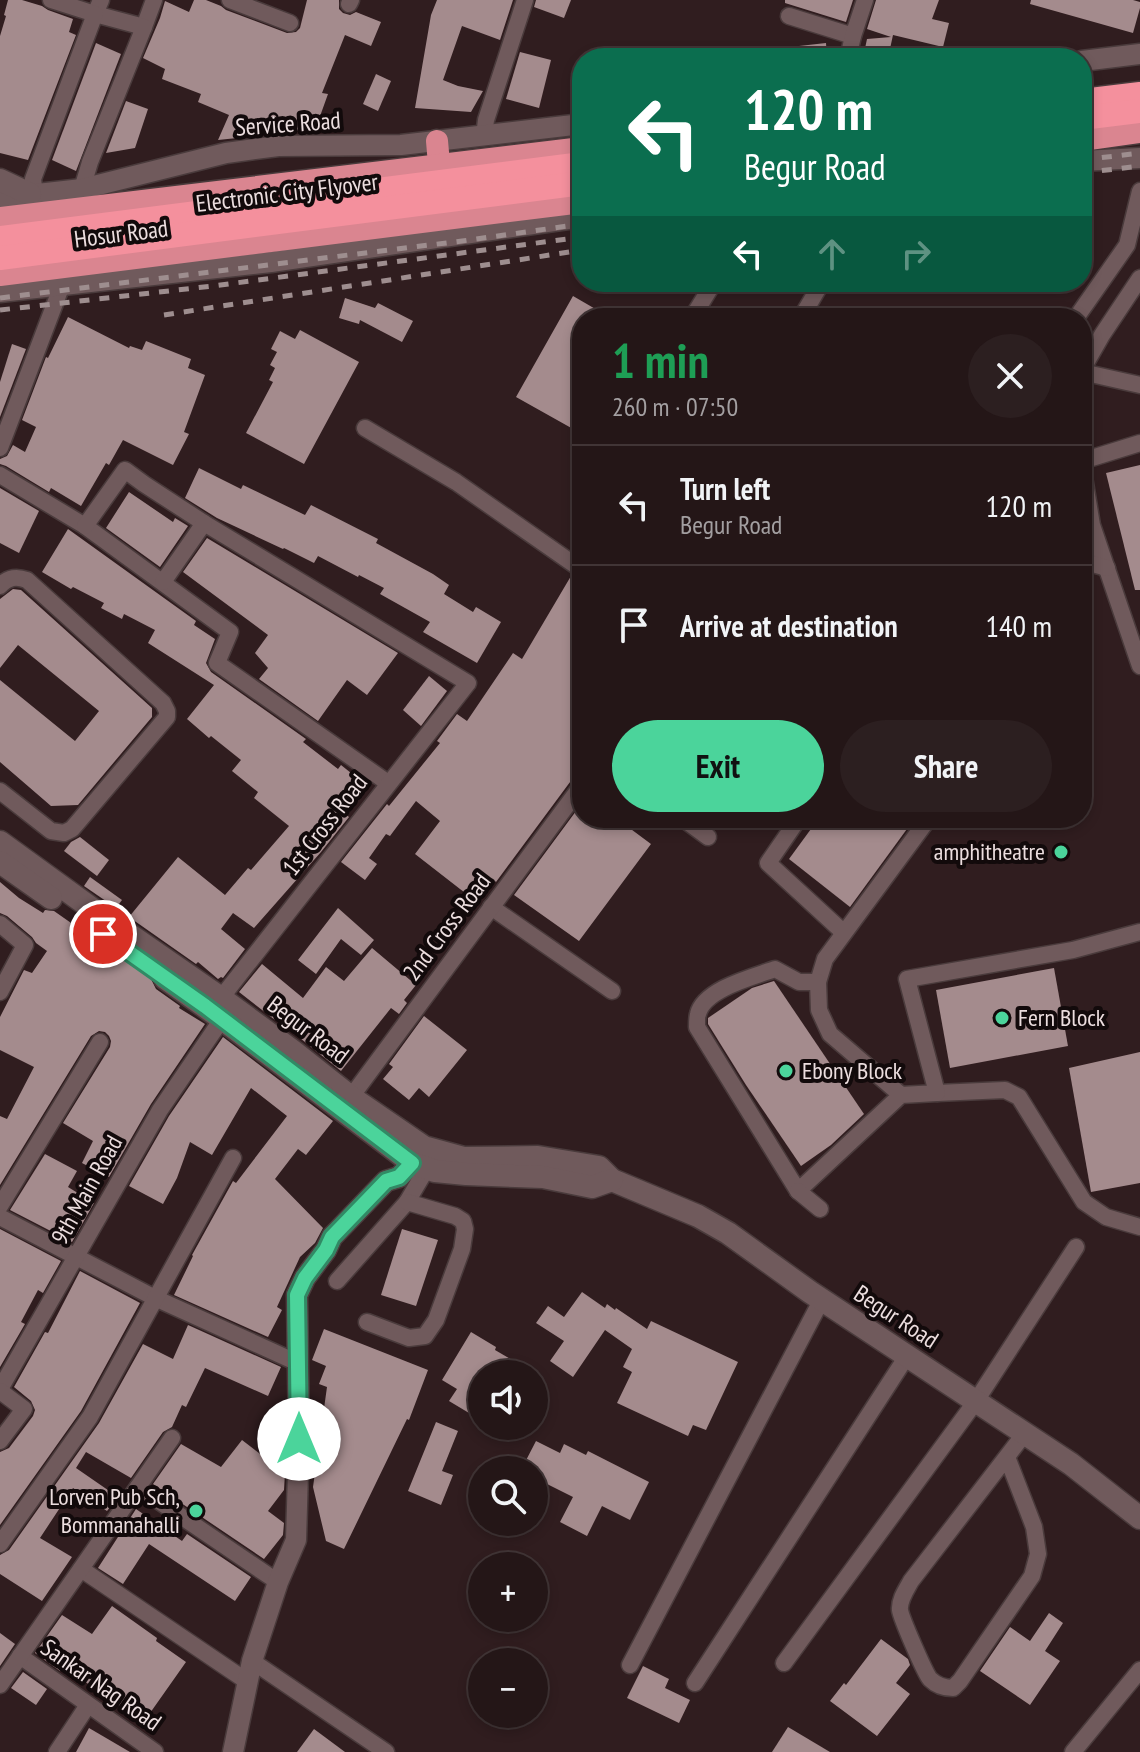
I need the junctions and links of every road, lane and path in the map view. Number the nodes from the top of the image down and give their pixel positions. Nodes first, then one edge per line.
1 (51, 0) edge
2 (154, 0) edge
3 (525, 0) edge
4 (865, 0) edge
5 (238, 1) edge
6 (98, 7) edge
7 (789, 16) dead end
8 (290, 23) dead end
9 (144, 27) junction
10 (853, 36) junction
11 (850, 48) edge
12 (1140, 54) edge
13 (1092, 60) edge
14 (1140, 84) edge
15 (1092, 90) edge
16 (1140, 94) edge
17 (1092, 100) edge
18 (1140, 111) edge
19 (1092, 117) edge
20 (572, 125) edge
21 (1140, 132) edge
22 (484, 136) junction
23 (1092, 139) edge
24 (437, 141) junction
25 (572, 149) edge
26 (1140, 158) edge
27 (1092, 160) edge
28 (439, 164) junction
29 (572, 165) edge
30 (0, 180) edge
31 (572, 184) edge
32 (82, 189) junction
33 (1140, 191) edge
34 (32, 194) junction
35 (0, 198) edge
36 (572, 203) edge
37 (0, 218) edge
38 (572, 218) edge
39 (0, 238) edge
40 (0, 258) edge
41 (0, 275) edge
42 (1140, 278) edge
43 (62, 285) junction
44 (0, 292) edge
45 (1083, 308) edge
46 (1092, 353) edge
47 (1092, 373) edge
48 (1140, 385) edge
49 (365, 428) dead end
50 (1140, 443) edge
51 (0, 448) edge
52 (1092, 460) edge
53 (0, 475) edge
54 (204, 523) junction
55 (1092, 525) edge
56 (85, 526) junction
57 (572, 563) edge
58 (1092, 564) edge
59 (1107, 568) junction
60 (163, 582) junction
61 (0, 586) edge
62 (1140, 666) edge
63 (388, 783) junction
64 (0, 791) edge
65 (572, 798) edge
66 (696, 828) edge
67 (792, 828) edge
68 (921, 828) edge
69 (708, 837) dead end
70 (0, 842) edge
71 (0, 862) edge
72 (491, 907) junction
73 (0, 924) edge
74 (843, 932) junction
75 (1140, 932) edge
76 (818, 982) junction
77 (612, 991) dead end
78 (0, 992) edge
79 (221, 1008) junction
80 (100, 1042) dead end
81 (937, 1093) junction
82 (901, 1095) junction
83 (351, 1097) junction
84 (233, 1158) dead end
85 (416, 1164) junction
86 (798, 1191) junction
87 (407, 1202) junction
88 (0, 1206) edge
89 (820, 1209) dead end
90 (0, 1217) edge
91 (1140, 1227) edge
92 (1076, 1247) dead end
93 (77, 1257) junction
94 (337, 1281) dead end
95 (155, 1298) junction
96 (822, 1299) junction
97 (367, 1322) dead end
98 (907, 1356) junction
99 (298, 1363) junction
100 (0, 1390) edge
101 (976, 1401) junction
102 (1025, 1433) junction
103 (172, 1438) dead end
104 (0, 1441) edge
105 (1007, 1457) junction
106 (138, 1487) junction
107 (1140, 1518) edge
108 (0, 1544) edge
109 (81, 1569) junction
110 (278, 1582) junction
111 (20, 1656) junction
112 (252, 1661) junction
113 (784, 1663) dead end
114 (630, 1665) dead end
115 (1140, 1670) edge
116 (248, 1682) junction
117 (695, 1683) dead end
118 (0, 1685) edge
119 (88, 1705) junction
120 (57, 1752) edge
121 (155, 1752) edge
122 (233, 1752) edge
123 (386, 1752) edge
124 (1073, 1752) edge

1 - 6 street
2 - 9 street
3 - 22 street
4 - 10 street
5 - 8 street
6 - 9 street
6 - 34 street
7 - 10 street
9 - 32 street
10 - 11 street
12 - 13 street
14 - 15 highway
16 - 17 highway
18 - 19 highway
20 - 22 street, Service Road
21 - 23 highway
22 - 24 street, Service Road
24 - 28 highway
24 - 32 street, Service Road
25 - 28 highway, Hosur Road
26 - 27 street
28 - 37 highway, Hosur Road
29 - 39 highway, Electronic City Flyover
30 - 34 main road
31 - 40 highway, Electronic City Flyover
32 - 34 street, Service Road
33 - 45 street
34 - 35 street, Service Road
36 - 41 highway, Hosur Road
38 - 43 street
42 - 46 street
43 - 44 street
43 - 51 street
47 - 48 street
49 - 57 street
50 - 52 street
53 - 56 street
54 - 56 street
54 - 60 street
54 - 63 street, 1st Cross Road
55 - 59 street
56 - 60 street
58 - 59 street
59 - 62 street
60 - 63 street
61 - 64 street
63 - 79 street, 1st Cross Road
65 - 72 street, 2nd Cross Road
66 - 69 street
67 - 74 street
68 - 74 street
70 - 79 main road, Begur Road
71 - 79 main road, Begur Road
72 - 77 street
72 - 83 street, 2nd Cross Road
73 - 78 street
74 - 76 street
75 - 81 street
76 - 82 street
76 - 86 street
79 - 83 main road, Begur Road
79 - 85 main road, Begur Road
79 - 93 street, 9th Main Road
80 - 88 street
81 - 82 street
81 - 91 street
82 - 86 street
83 - 85 main road, Begur Road
84 - 95 street
85 - 87 street
85 - 96 main road, Begur Road
85 - 99 street
86 - 89 street
87 - 94 street
87 - 97 street
90 - 93 street
92 - 101 street
93 - 95 street
93 - 100 street, 9th Main Road
95 - 99 street
95 - 108 street
96 - 98 main road, Begur Road
96 - 114 street
98 - 101 main road, Begur Road
98 - 117 street
99 - 110 street
100 - 104 street, 9th Main Road
101 - 102 main road, Begur Road
101 - 113 street
102 - 105 street
102 - 107 main road, Begur Road
103 - 106 street
105 - 105 street
106 - 109 street
106 - 110 street
109 - 111 street
109 - 116 street
110 - 112 street
111 - 118 street
111 - 119 street, Sankar Nag Road
112 - 116 street
112 - 123 street
115 - 124 street
116 - 122 street
119 - 120 street
119 - 121 street, Sankar Nag Road

